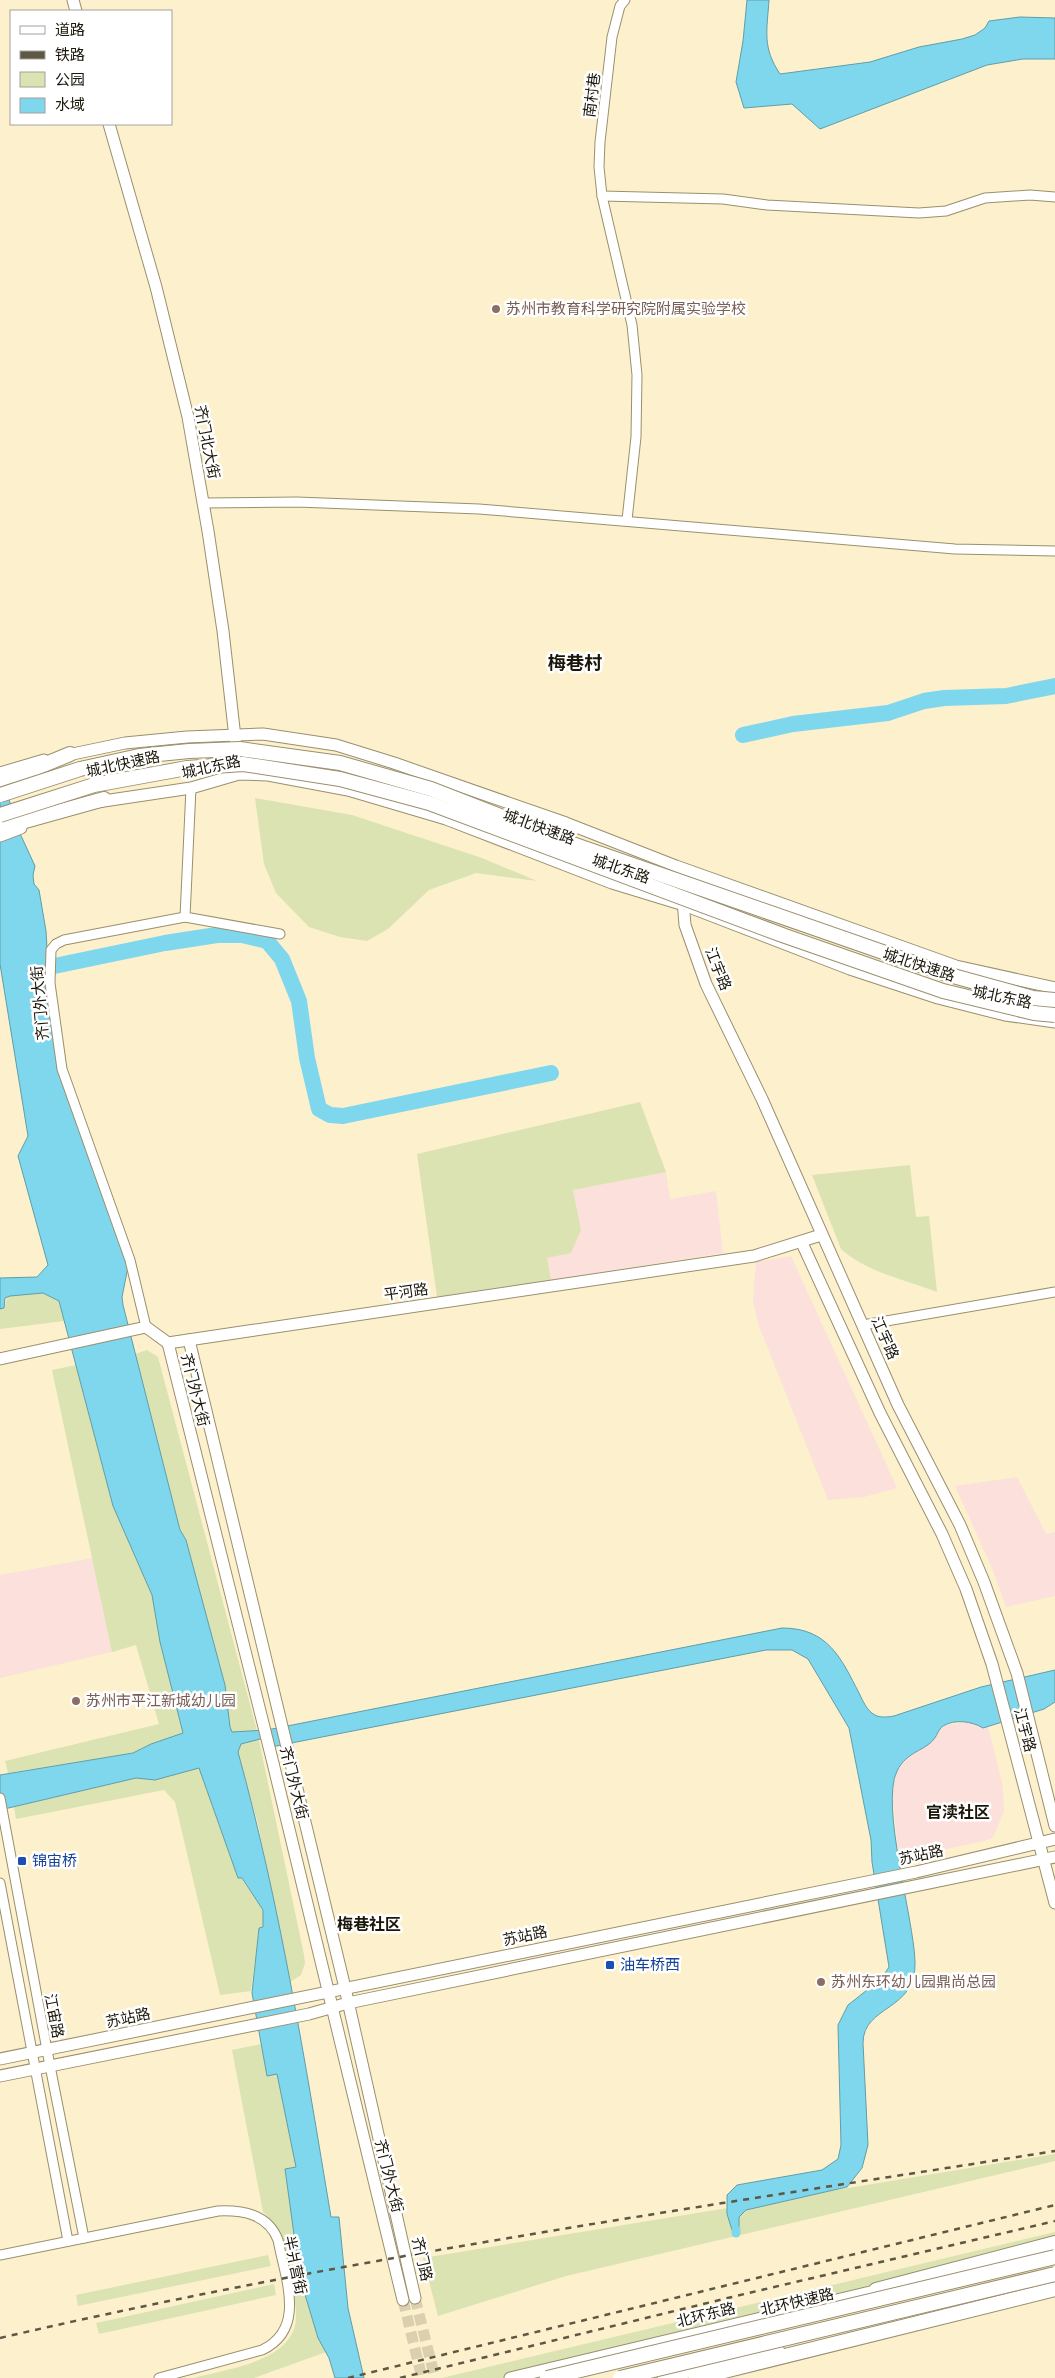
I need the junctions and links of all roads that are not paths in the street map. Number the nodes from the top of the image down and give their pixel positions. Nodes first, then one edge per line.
1 (625, 0) edge
2 (109, 125) edge
3 (602, 196) junction
4 (1055, 197) edge
5 (203, 503) junction
6 (627, 520) junction
7 (1055, 551) edge
8 (236, 735) junction
9 (70, 754) junction
10 (0, 773) edge
11 (239, 774) junction
12 (0, 784) edge
13 (191, 788) junction
14 (0, 796) edge
15 (104, 799) junction
16 (0, 815) edge
17 (0, 828) edge
18 (0, 836) edge
19 (676, 866) junction
20 (684, 905) junction
21 (184, 917) junction
22 (280, 934) dead end
23 (1055, 988) edge
24 (1055, 1000) edge
25 (1055, 1015) edge
26 (1055, 1022) edge
27 (822, 1235) junction
28 (802, 1242) junction
29 (1055, 1292) edge
30 (863, 1325) junction
31 (146, 1327) junction
32 (189, 1340) junction
33 (168, 1343) junction
34 (0, 1359) edge
35 (0, 1798) edge
36 (1055, 1826) edge
37 (1055, 1840) edge
38 (1040, 1844) junction
39 (1050, 1859) edge
40 (0, 1883) edge
41 (1055, 1903) edge
42 (345, 1988) junction
43 (329, 1992) junction
44 (348, 2003) junction
45 (333, 2008) junction
46 (47, 2050) junction
47 (32, 2052) junction
48 (0, 2059) edge
49 (50, 2066) junction
50 (35, 2069) junction
51 (0, 2076) edge
52 (398, 2227) joint
53 (387, 2231) joint
54 (84, 2238) junction
55 (68, 2241) junction
56 (1055, 2243) edge
57 (1055, 2248) edge
58 (0, 2255) edge
59 (1055, 2257) edge
60 (1055, 2274) edge
61 (1055, 2285) edge
62 (1055, 2289) edge
63 (876, 2290) junction
64 (415, 2298) tunnel mouth
65 (403, 2300) tunnel mouth
66 (678, 2338) junction
67 (689, 2376) edge
68 (159, 2378) edge
69 (510, 2378) edge
70 (547, 2378) edge
71 (620, 2378) edge
72 (663, 2378) edge

1 - 3 street, 南村巷
2 - 5 main road, 齐门北大街
3 - 4 street
3 - 6 street, 南村巷
5 - 6 street
5 - 8 main road, 齐门北大街
6 - 7 street
8 - 9 main road, 城北东路
8 - 11 main road, 齐门北大街
8 - 19 main road, 城北东路
9 - 10 main road, 城北东路
9 - 12 highway
11 - 13 main road, 城北东路
11 - 20 main road, 城北东路
13 - 15 main road, 城北东路
13 - 21 street
14 - 24 highway, 城北快速路, bridge
15 - 17 highway
15 - 18 main road, 城北东路
16 - 25 highway, 城北快速路, bridge
19 - 20 main road, 江宇路
19 - 23 main road, 城北东路
20 - 26 main road, 城北东路
20 - 27 main road, 江宇路
21 - 22 street
21 - 31 street, 齐门外大街
27 - 28 main road, 平河路
27 - 30 main road, 江宇路
28 - 32 main road, 平河路
28 - 38 main road, 江宇路
29 - 30 street
30 - 36 main road, 江宇路
31 - 33 main road
31 - 34 main road
32 - 33 main road, 平河路
32 - 42 main road, 齐门外大街
33 - 43 main road, 齐门外大街
35 - 46 street, 江宙路
37 - 38 main road, 苏站路
38 - 39 main road, 江宇路
38 - 42 main road, 苏站路
39 - 41 main road, 江宇路
39 - 44 main road, 苏站路
40 - 47 street, 江宙路
42 - 43 main road, 苏站路
42 - 44 main road, 齐门外大街
43 - 45 main road, 齐门外大街
43 - 46 main road, 苏站路
44 - 45 main road, 苏站路
44 - 52 main road, 齐门外大街
45 - 49 main road, 苏站路
45 - 53 main road, 齐门外大街
46 - 47 main road, 苏站路
46 - 49 street, 江宙路
47 - 48 main road, 苏站路
47 - 50 street, 江宙路
49 - 50 main road, 苏站路
49 - 54 street, 江宙路
50 - 51 main road, 苏站路
50 - 55 street, 江宙路
52 - 64 main road, 齐门路
53 - 65 main road, 齐门路
54 - 55 street, 半爿营街
54 - 68 street, 半爿营街
55 - 58 street, 半爿营街
56 - 63 highway
57 - 63 main road, 北环东路
59 - 70 highway, 北环快速路, bridge
60 - 71 highway, bridge
61 - 67 main road
62 - 67 highway
63 - 66 main road, 北环东路
66 - 67 street
66 - 69 main road, 北环东路
67 - 72 main road

